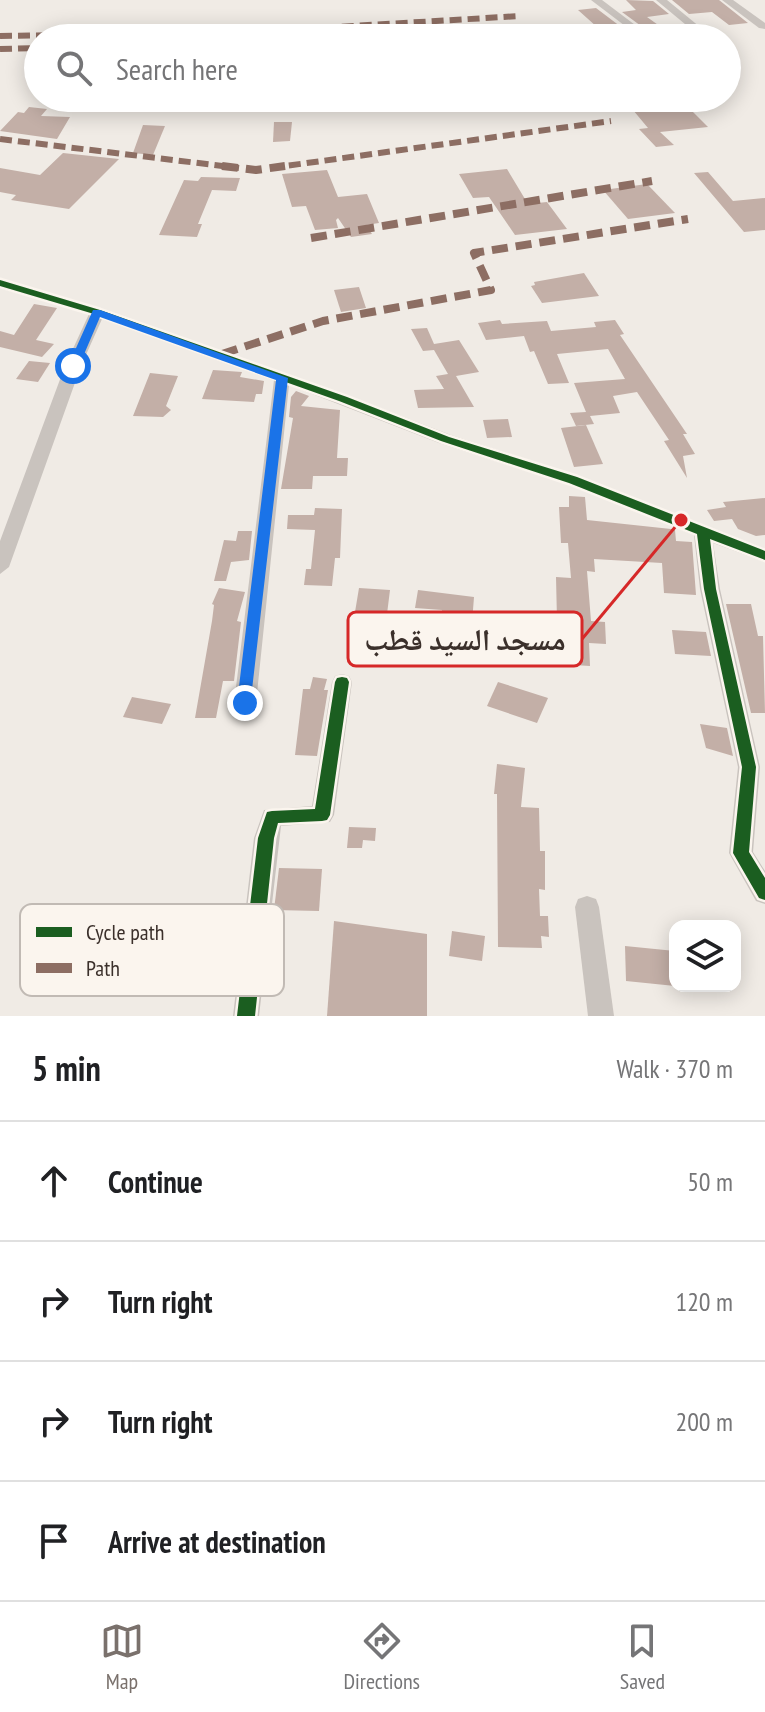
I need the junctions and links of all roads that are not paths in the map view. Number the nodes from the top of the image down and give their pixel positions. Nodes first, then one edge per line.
1 (596, 0) edge
2 (661, 0) edge
3 (727, 0) edge
4 (628, 24) edge
5 (691, 24) edge
6 (763, 26) dead end
7 (0, 283) edge
8 (97, 312) junction
9 (282, 378) junction
10 (703, 533) junction
11 (765, 556) edge
12 (0, 567) edge
13 (342, 682) dead end
14 (245, 703) dead end
15 (765, 893) edge
16 (259, 904) edge
17 (587, 907) dead end
18 (248, 996) edge
19 (246, 1016) edge
20 (601, 1016) edge

1 - 4 street
2 - 5 street
3 - 6 street
7 - 8 street
8 - 9 street
8 - 12 street
9 - 10 street
9 - 14 street
10 - 11 street
10 - 15 street
13 - 16 street
17 - 20 street
18 - 19 street

